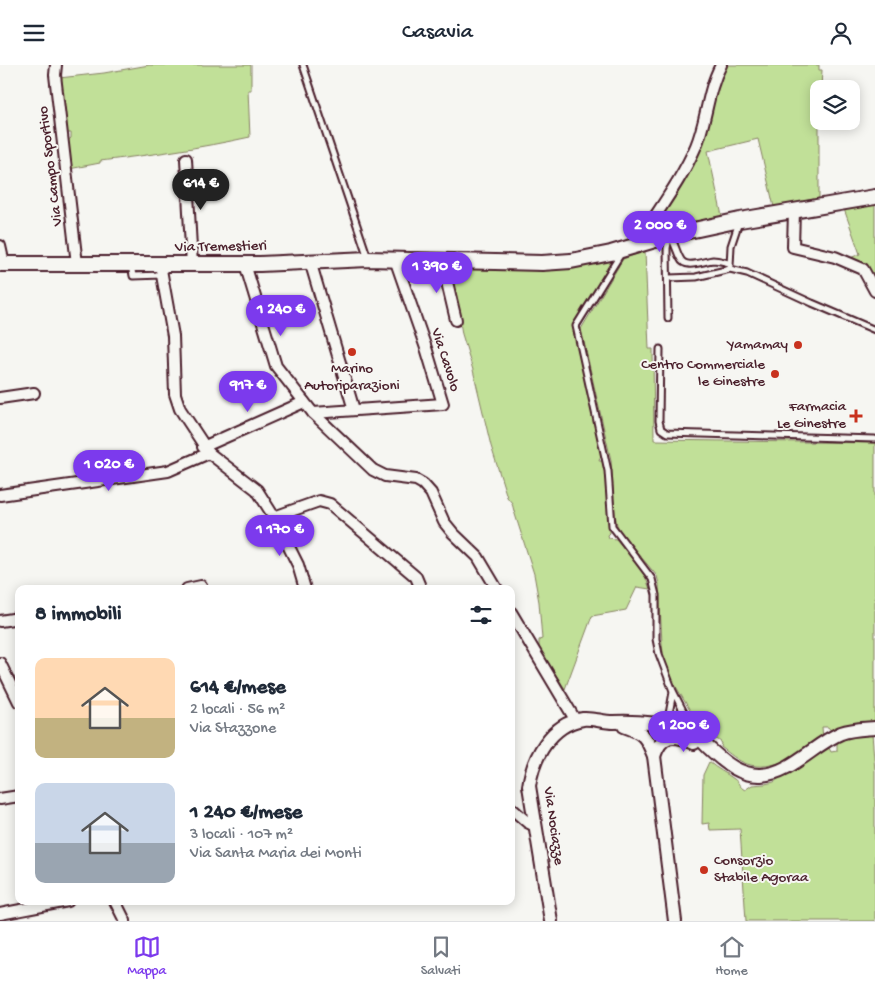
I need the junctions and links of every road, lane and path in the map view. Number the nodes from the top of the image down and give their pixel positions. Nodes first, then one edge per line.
1 (56, 65) edge
2 (303, 65) edge
3 (722, 65) edge
4 (186, 159) dead end
5 (875, 197) edge
6 (794, 211) junction
7 (740, 221) junction
8 (670, 235) junction
9 (0, 246) edge
10 (630, 248) junction
11 (368, 259) junction
12 (395, 259) junction
13 (310, 261) junction
14 (442, 261) junction
15 (729, 263) junction
16 (2, 264) edge
17 (77, 264) junction
18 (245, 264) junction
19 (192, 265) junction
20 (730, 269) junction
21 (161, 270) junction
22 (669, 278) junction
23 (875, 291) edge
24 (668, 319) dead end
25 (456, 320) dead end
26 (875, 330) edge
27 (660, 349) dead end
28 (34, 393) dead end
29 (0, 399) edge
30 (304, 402) junction
31 (354, 410) junction
32 (313, 413) junction
33 (875, 439) edge
34 (206, 450) junction
35 (0, 495) edge
36 (274, 517) junction
37 (304, 585) edge
38 (419, 585) edge
39 (495, 585) edge
40 (15, 619) edge
41 (515, 619) edge
42 (0, 621) edge
43 (0, 663) edge
44 (673, 691) junction
45 (15, 694) edge
46 (576, 721) junction
47 (610, 722) junction
48 (666, 726) junction
49 (875, 728) edge
50 (696, 735) junction
51 (710, 750) junction
52 (654, 756) junction
53 (15, 796) edge
54 (0, 799) edge
55 (515, 810) edge
56 (536, 825) junction
57 (47, 905) edge
58 (118, 905) edge
59 (0, 914) edge
60 (124, 921) edge
61 (551, 921) edge
62 (675, 921) edge

1 - 17 street, Via Campo Sportivo
2 - 11 lane
3 - 10 street
4 - 19 street
5 - 6 main road, Via Tremestieri
6 - 7 main road, Via Tremestieri
6 - 23 street
7 - 8 main road, Via Tremestieri
7 - 15 lane
8 - 10 main road, Via Tremestieri
8 - 15 lane
8 - 22 lane
9 - 16 street
10 - 14 main road, Via Tremestieri
10 - 44 lane
11 - 12 main road, Via Tremestieri
11 - 13 main road, Via Tremestieri
12 - 14 main road, Via Tremestieri
12 - 31 street, Via Cavolo
13 - 18 main road, Via Tremestieri
13 - 31 street
14 - 25 street
15 - 20 lane
16 - 17 main road, Via Tremestieri
17 - 21 main road, Via Tremestieri
18 - 19 main road, Via Tremestieri
18 - 30 street
19 - 21 main road, Via Tremestieri
20 - 22 lane
20 - 26 lane
21 - 34 street
22 - 24 lane
27 - 33 lane
28 - 29 street
30 - 32 street
30 - 34 street
31 - 32 street, Via Cavolo
32 - 39 street
34 - 35 street
34 - 36 street
36 - 37 street
36 - 38 street
40 - 42 street
41 - 46 street
43 - 45 street
44 - 48 lane
44 - 50 lane
46 - 47 street
46 - 56 street, Via Nociazze
47 - 48 street
47 - 52 street
48 - 50 street
49 - 51 street
50 - 51 street
51 - 52 street
52 - 62 street
53 - 54 street
55 - 56 street
56 - 61 street, Via Nociazze
57 - 59 street
58 - 60 street

